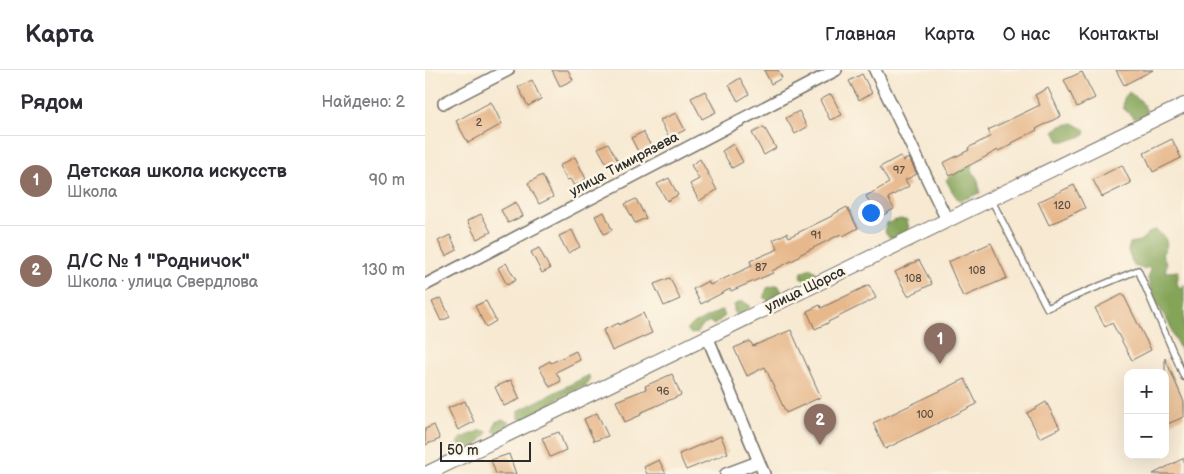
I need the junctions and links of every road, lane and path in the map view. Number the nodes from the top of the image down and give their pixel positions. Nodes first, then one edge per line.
1 (508, 70) edge
2 (836, 70) edge
3 (875, 70) edge
4 (444, 103) dead end
5 (1184, 105) edge
6 (991, 199) junction
7 (947, 220) junction
8 (425, 285) edge
9 (707, 336) junction
10 (1184, 377) edge
11 (758, 462) junction
12 (426, 474) edge
13 (725, 474) edge
14 (763, 474) edge

1 - 4 street
2 - 8 street, улица Тимирязева
3 - 7 street
5 - 6 street, улица Щорса
6 - 7 street, улица Щорса
6 - 10 lane
7 - 9 street, улица Щорса
9 - 11 street
9 - 12 street, улица Щорса
11 - 13 street
11 - 14 street

